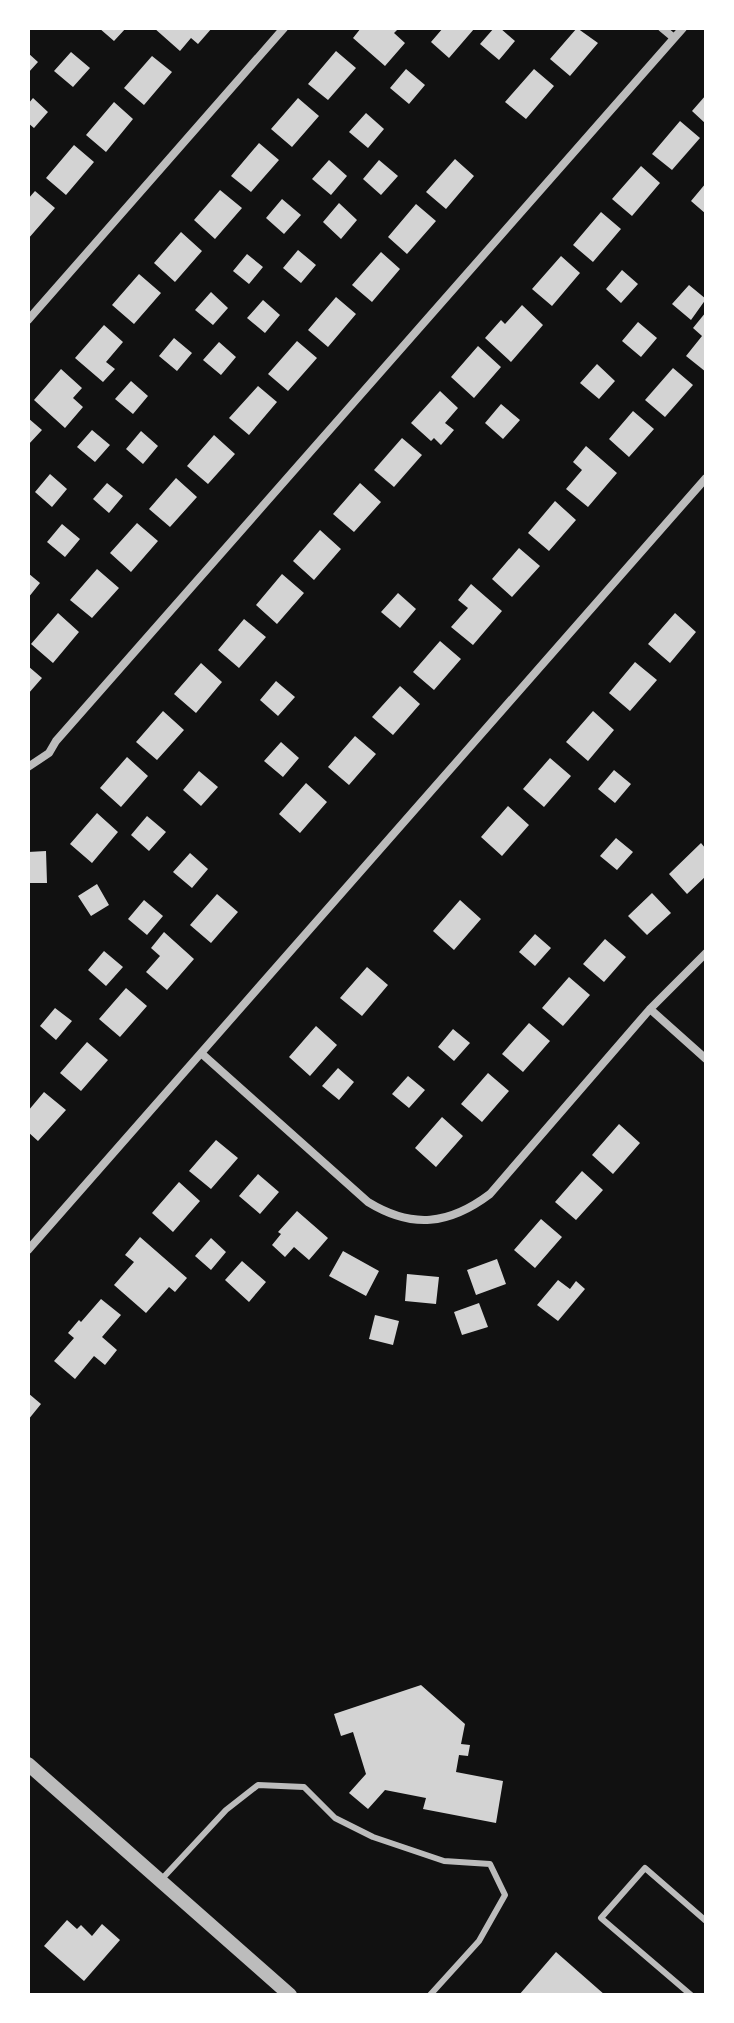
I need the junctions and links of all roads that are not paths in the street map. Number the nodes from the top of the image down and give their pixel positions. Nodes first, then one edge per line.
1 (284, 28) edge
2 (662, 28) edge
3 (683, 28) edge
4 (674, 38) junction
5 (28, 320) edge
6 (706, 478) edge
7 (28, 767) edge
8 (706, 953) edge
9 (650, 1009) junction
10 (201, 1053) junction
11 (706, 1059) edge
12 (28, 1250) edge
13 (28, 1764) edge
14 (160, 1881) junction
15 (706, 1921) edge
16 (688, 1994) edge
17 (290, 1995) edge
18 (430, 1995) edge

1 - 5 street
2 - 4 street
3 - 4 street
4 - 7 street
6 - 10 street
8 - 9 street
9 - 10 street
9 - 11 street
10 - 12 street
13 - 14 street
14 - 17 street
14 - 18 lane
15 - 16 lane

